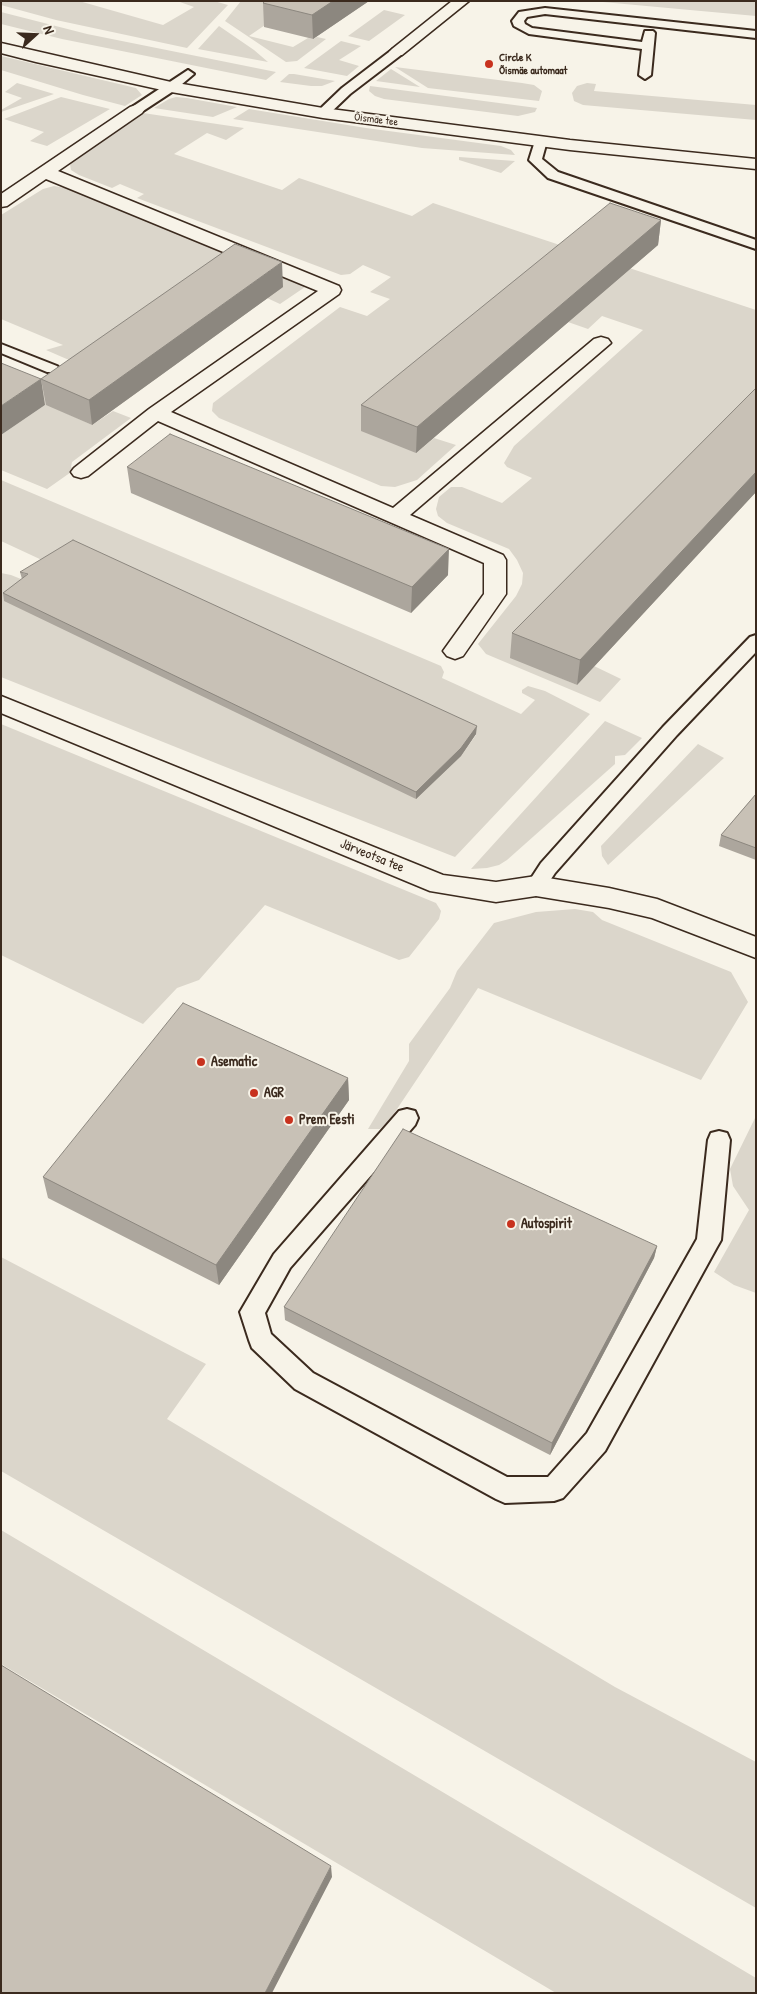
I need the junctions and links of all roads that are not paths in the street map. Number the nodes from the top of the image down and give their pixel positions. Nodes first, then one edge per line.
1 (462, 1) edge
2 (650, 24) junction
3 (756, 35) edge
4 (648, 46) junction
5 (1, 48) edge
6 (397, 52) joint
7 (169, 70) dead end
8 (188, 74) junction
9 (645, 75) dead end
10 (207, 77) dead end
11 (171, 87) junction
12 (320, 96) dead end
13 (338, 99) junction
14 (357, 101) dead end
15 (136, 110) joint
16 (323, 113) junction
17 (461, 115) dead end
18 (556, 128) dead end
19 (541, 140) junction
20 (756, 164) edge
21 (45, 172) junction
22 (1, 202) edge
23 (756, 245) edge
24 (601, 344) dead end
25 (1, 348) edge
26 (52, 369) edge
27 (156, 413) junction
28 (81, 472) dead end
29 (395, 517) junction
30 (755, 644) edge
31 (455, 651) dead end
32 (1, 704) edge
33 (536, 886) junction
34 (756, 948) edge
35 (407, 1118) dead end
36 (719, 1140) dead end

1 - 6 street
2 - 3 lane
2 - 4 lane
2 - 4 lane
4 - 9 lane
5 - 11 street, Õismäe tee
6 - 13 lane
7 - 8 street
8 - 10 street
8 - 11 lane
11 - 15 lane
11 - 16 street, Õismäe tee
12 - 13 street, Õismäe tee
13 - 14 street, Õismäe tee
13 - 16 lane
15 - 21 street
16 - 19 street, Õismäe tee
17 - 18 street
19 - 20 street, Õismäe tee
19 - 23 lane
21 - 22 street
21 - 27 street
24 - 29 street
25 - 26 lane
27 - 28 street
27 - 29 street
29 - 31 street
30 - 33 lane
32 - 33 street, Järveotsa tee
33 - 34 street, Järveotsa tee
35 - 36 lane

